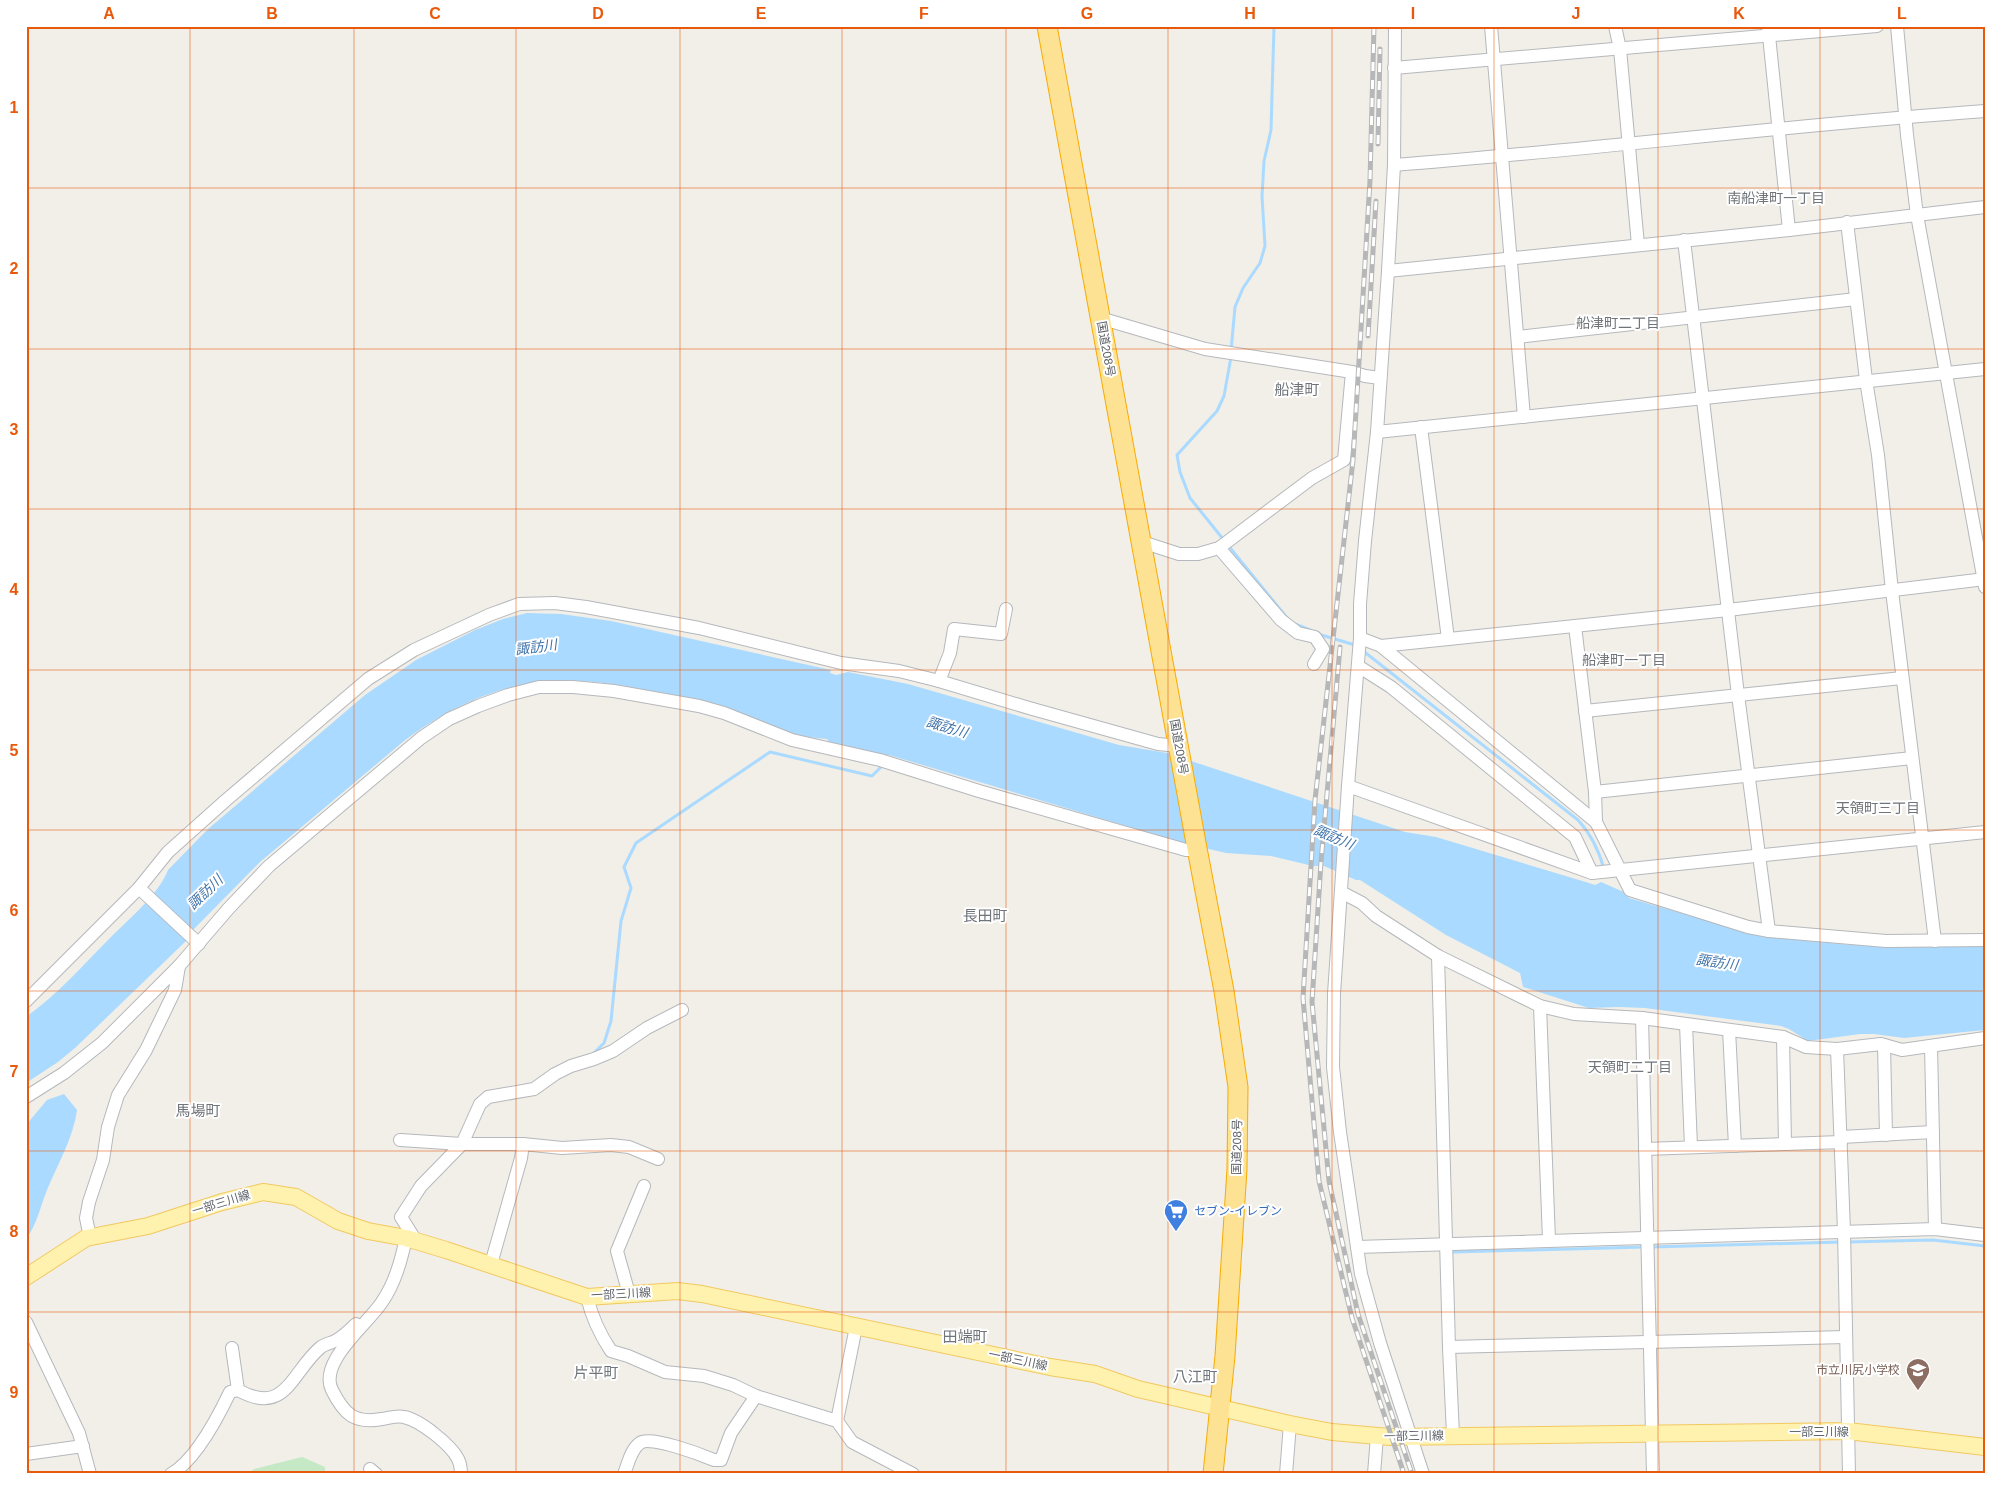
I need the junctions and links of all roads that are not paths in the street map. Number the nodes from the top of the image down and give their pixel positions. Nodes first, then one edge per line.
1 (1046, 26) edge
2 (1395, 26) edge
3 (1491, 26) edge
4 (1615, 26) edge
5 (1877, 26) edge
6 (1897, 26) edge
7 (1768, 31) edge
8 (1620, 49) junction
9 (1495, 60) junction
10 (1394, 68) junction
11 (1985, 111) edge
12 (1905, 116) junction
13 (1779, 130) junction
14 (1628, 144) junction
15 (1502, 157) junction
16 (1394, 165) junction
17 (1985, 208) edge
18 (1917, 215) junction
19 (1847, 222) junction
20 (1789, 230) junction
21 (1684, 240) junction
22 (1638, 245) junction
23 (1511, 258) junction
24 (1388, 271) junction
25 (1856, 299) junction
26 (1100, 318) junction
27 (1692, 318) junction
28 (1518, 337) junction
29 (1985, 368) edge
30 (1352, 372) junction
31 (1946, 374) junction
32 (1380, 378) junction
33 (1866, 380) junction
34 (1702, 398) junction
35 (1524, 417) junction
36 (1421, 427) junction
37 (1376, 432) junction
38 (1142, 542) junction
39 (1219, 548) junction
40 (1984, 582) edge
41 (1892, 591) junction
42 (1006, 609) dead end
43 (1728, 610) junction
44 (1575, 626) junction
45 (1360, 638) junction
46 (1448, 639) junction
47 (1381, 646) junction
48 (1314, 664) dead end
49 (1358, 666) junction
50 (1902, 678) junction
51 (939, 681) junction
52 (1738, 695) junction
53 (1585, 711) junction
54 (1180, 752) junction
55 (1912, 758) junction
56 (1748, 776) junction
57 (1348, 786) junction
58 (1595, 792) junction
59 (1596, 822) junction
60 (1985, 832) edge
61 (1921, 840) junction
62 (1196, 847) junction
63 (1759, 855) junction
64 (1621, 870) junction
65 (1592, 873) junction
66 (139, 888) junction
67 (1341, 892) junction
68 (1769, 932) junction
69 (1985, 940) edge
70 (1935, 941) junction
71 (199, 944) junction
72 (1438, 956) junction
73 (179, 966) junction
74 (26, 1001) edge
75 (1540, 1006) junction
76 (682, 1010) dead end
77 (1642, 1018) junction
78 (1686, 1024) junction
79 (1729, 1030) junction
80 (1783, 1037) junction
81 (1985, 1038) edge
82 (1884, 1045) junction
83 (1931, 1046) junction
84 (1837, 1049) junction
85 (26, 1097) edge
86 (1933, 1132) junction
87 (1886, 1135) junction
88 (400, 1140) dead end
89 (1841, 1140) junction
90 (462, 1144) junction
91 (523, 1144) junction
92 (1785, 1144) junction
93 (1734, 1146) junction
94 (1691, 1147) junction
95 (1646, 1149) junction
96 (658, 1159) dead end
97 (644, 1186) dead end
98 (1936, 1229) junction
99 (1844, 1232) junction
100 (1985, 1235) edge
101 (90, 1237) junction
102 (1648, 1238) junction
103 (411, 1240) junction
104 (1549, 1240) junction
105 (1446, 1243) junction
106 (1357, 1247) junction
107 (491, 1264) junction
108 (26, 1278) edge
109 (388, 1293) junction
110 (629, 1294) junction
111 (587, 1297) junction
112 (26, 1322) edge
113 (856, 1327) junction
114 (1845, 1337) junction
115 (1650, 1342) junction
116 (1449, 1347) junction
117 (232, 1348) dead end
118 (238, 1390) junction
119 (756, 1396) junction
120 (1218, 1408) junction
121 (837, 1421) junction
122 (1290, 1424) junction
123 (1848, 1430) junction
124 (1651, 1434) junction
125 (1453, 1435) junction
126 (1377, 1436) junction
127 (1410, 1436) junction
128 (83, 1446) junction
129 (1985, 1447) edge
130 (26, 1454) edge
131 (90, 1474) edge
132 (171, 1474) edge
133 (461, 1474) edge
134 (624, 1474) edge
135 (913, 1474) edge
136 (1213, 1474) edge
137 (1286, 1474) edge
138 (1374, 1474) edge
139 (1423, 1474) edge
140 (1653, 1474) edge
141 (1849, 1474) edge

1 - 26 highway, 国道208号
2 - 10 street
3 - 9 street
4 - 8 street
5 - 7 street
6 - 12 street
7 - 8 street
7 - 13 street
8 - 9 street
8 - 14 street
9 - 10 street
9 - 15 street
10 - 16 street
11 - 12 street
12 - 13 street
12 - 18 street
13 - 14 street
13 - 20 street
14 - 15 street
14 - 22 street
15 - 16 street
15 - 23 street
16 - 24 street
17 - 18 street
18 - 19 street
18 - 31 street
19 - 20 street
19 - 25 street
20 - 21 street
21 - 22 street
21 - 27 street
22 - 23 street
23 - 24 street
23 - 28 street
24 - 32 street
25 - 27 street
25 - 33 street
26 - 30 street
26 - 38 highway, 国道208号
27 - 28 street
27 - 34 street
28 - 35 street
29 - 31 street
30 - 32 street
30 - 39 street
31 - 33 street
31 - 40 street
32 - 37 street
33 - 34 street
33 - 41 street
34 - 35 street
34 - 43 street
35 - 36 street
36 - 37 street
36 - 46 street
37 - 45 street
38 - 39 street
38 - 54 highway, 国道208号
39 - 48 street
40 - 41 street
41 - 43 street
41 - 50 street
42 - 51 street
43 - 44 street
43 - 52 street
44 - 46 street
44 - 53 street
45 - 47 street
45 - 49 street
46 - 47 street
47 - 59 street
49 - 57 street
49 - 65 street
50 - 52 street
50 - 55 street
51 - 54 street
51 - 66 street
52 - 53 street
52 - 56 street
53 - 58 street
54 - 62 highway, 国道208号
55 - 56 street
55 - 61 street
56 - 58 street
56 - 63 street
57 - 65 street
57 - 67 street
58 - 59 street
59 - 64 street
60 - 61 street
61 - 63 street
61 - 70 street
62 - 71 street
62 - 120 highway, 国道208号
63 - 64 street
63 - 68 street
64 - 65 street
64 - 68 street
66 - 71 street
66 - 74 street
67 - 72 street
67 - 106 street
68 - 70 street
69 - 70 street
71 - 73 street
72 - 75 street
72 - 105 street
73 - 85 street
73 - 101 street
75 - 77 street
75 - 104 street
76 - 90 street
77 - 78 street
77 - 95 street
78 - 79 street
78 - 94 street
79 - 80 street
79 - 93 street
80 - 84 street
80 - 92 street
81 - 83 street
82 - 83 street
82 - 84 street
82 - 87 street
83 - 86 street
84 - 89 street
86 - 87 street
86 - 98 street
87 - 89 street
88 - 90 street
89 - 92 street
89 - 99 street
90 - 91 street
90 - 103 street
91 - 96 street
91 - 107 street
92 - 93 street
93 - 94 street
94 - 95 street
95 - 102 street
97 - 110 street
98 - 99 street
98 - 100 street
99 - 102 street
99 - 114 street
101 - 103 main road, 一部三川線
101 - 108 main road, 一部三川線
102 - 104 street
102 - 115 street
103 - 107 main road, 一部三川線
103 - 109 street
104 - 105 street
105 - 106 street
105 - 116 street
106 - 127 street
107 - 111 main road, 一部三川線
109 - 118 street
109 - 133 street
110 - 111 main road, 一部三川線
110 - 113 main road, 一部三川線
111 - 119 street
112 - 128 street
113 - 120 main road, 一部三川線
113 - 121 street
114 - 115 street
114 - 123 street
115 - 116 street
115 - 124 street
116 - 125 street
117 - 118 street
118 - 132 street
119 - 121 street
119 - 134 street
120 - 122 main road, 一部三川線
120 - 136 highway, 国道208号
121 - 135 street
122 - 126 main road, 一部三川線
122 - 137 street
123 - 124 main road, 一部三川線
123 - 129 main road, 一部三川線
123 - 141 street
124 - 125 main road, 一部三川線
124 - 140 street
125 - 127 main road, 一部三川線
126 - 127 main road, 一部三川線
126 - 138 street
127 - 139 street
128 - 130 street
128 - 131 street

